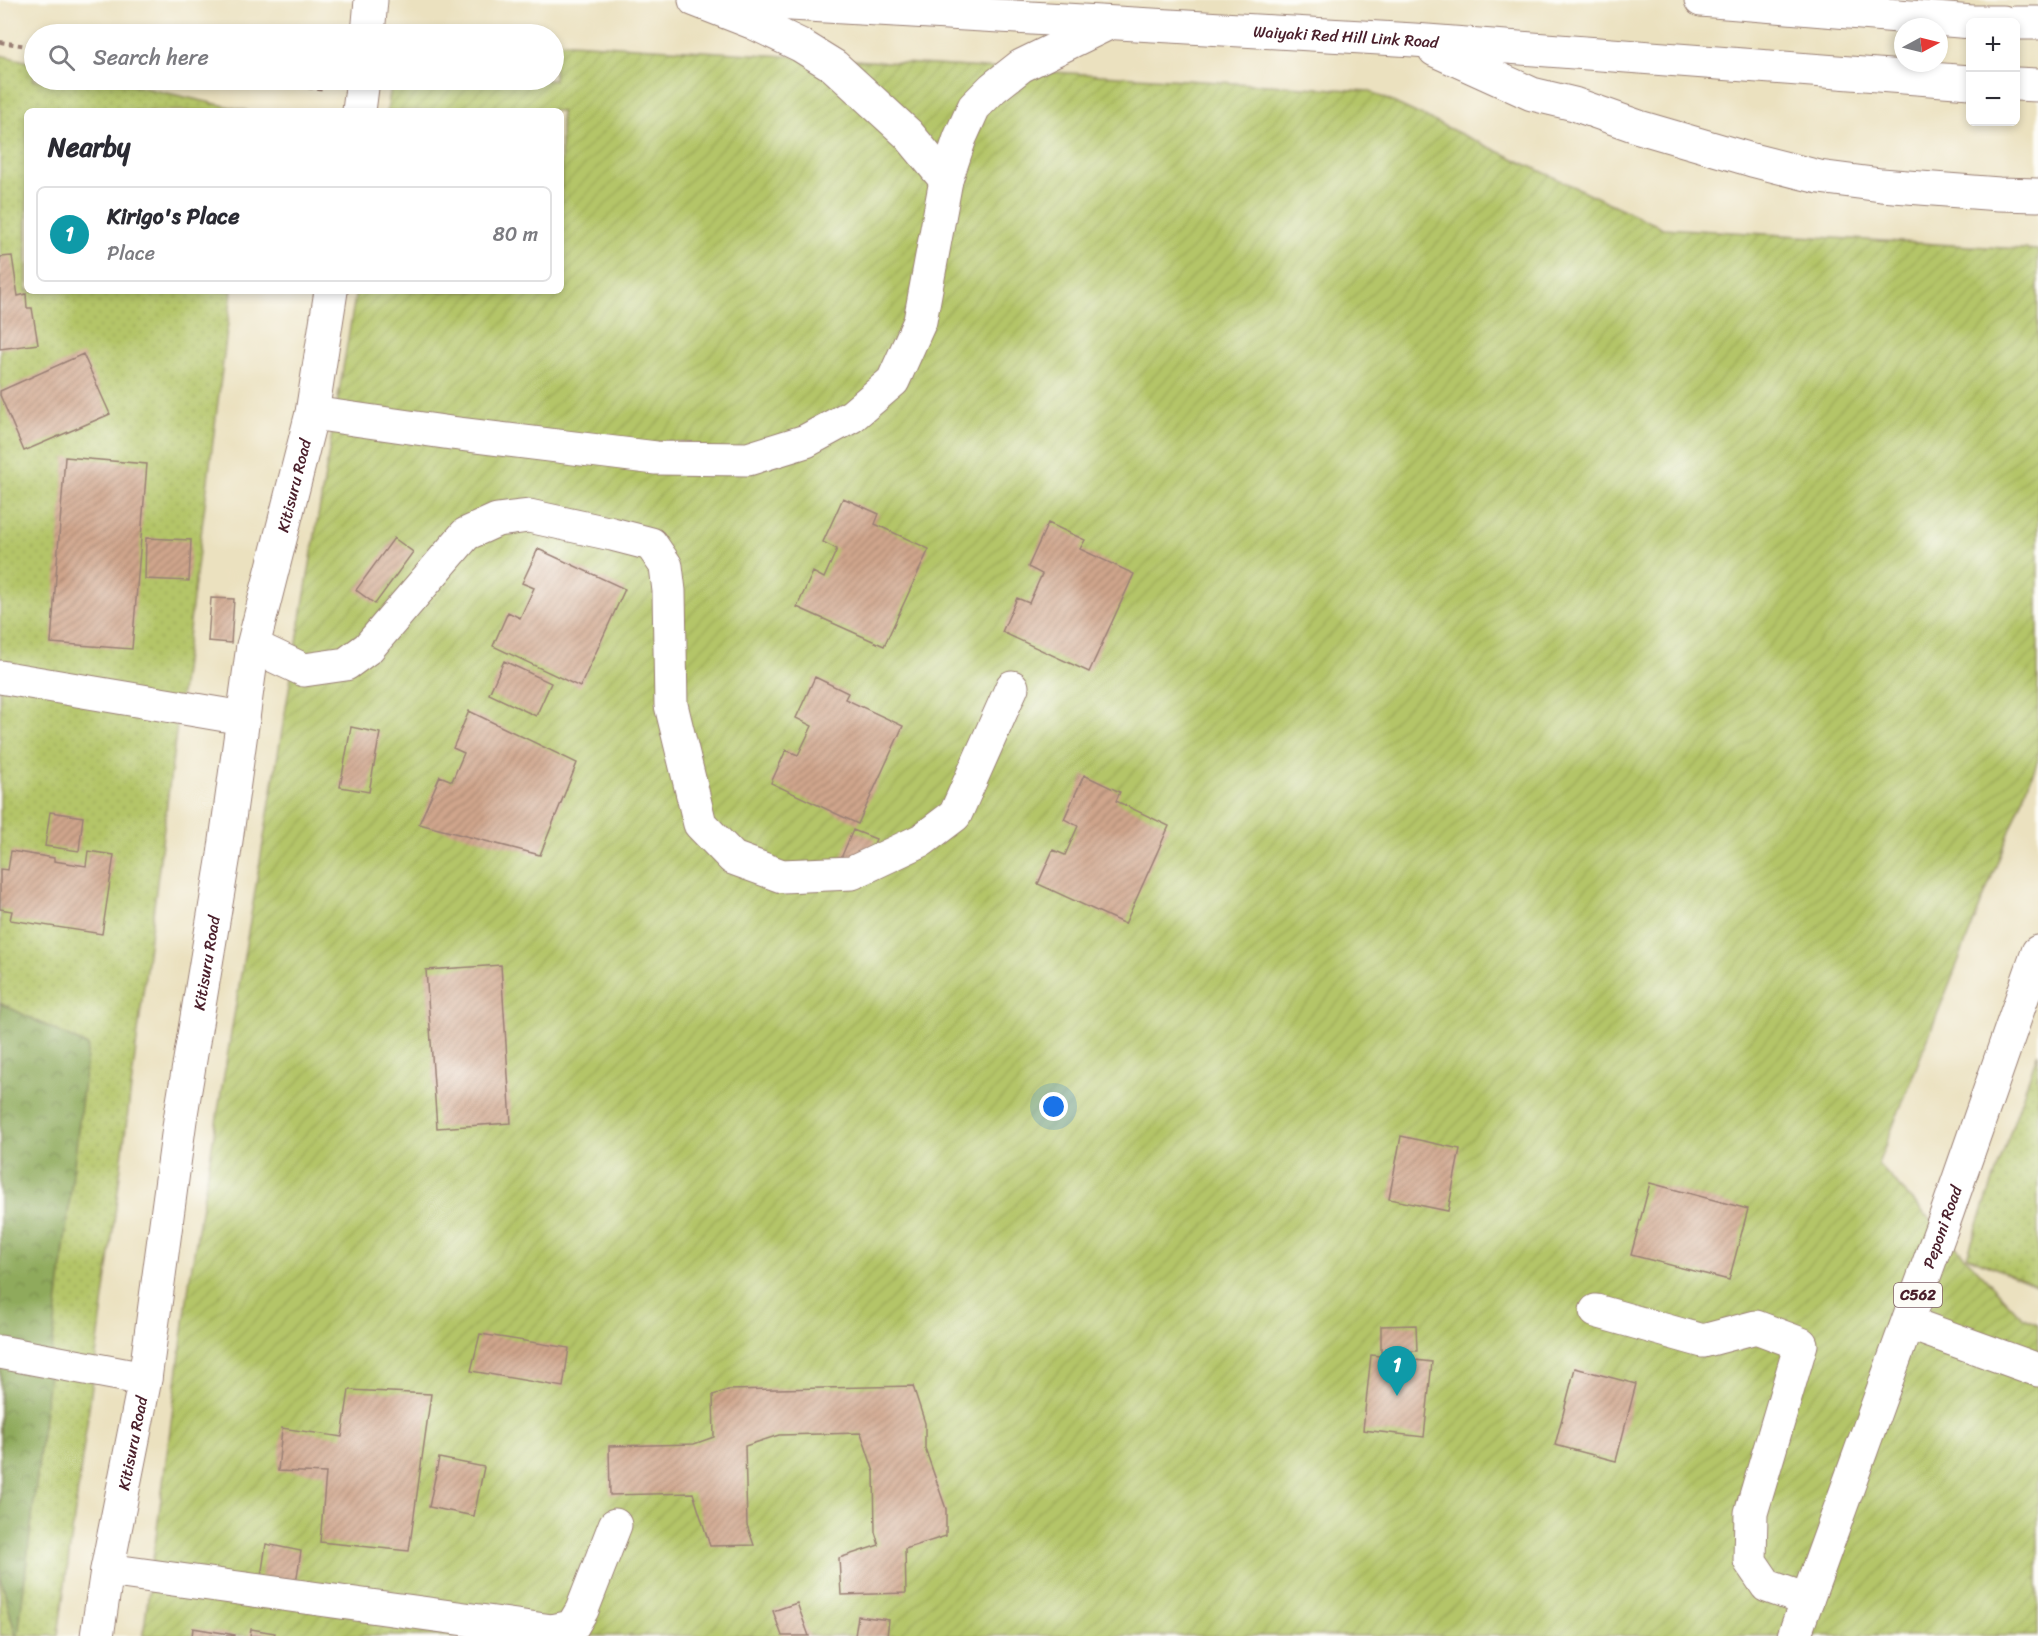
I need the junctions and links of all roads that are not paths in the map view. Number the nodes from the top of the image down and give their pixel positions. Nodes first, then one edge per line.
1 (695, 0) edge
2 (720, 0) edge
3 (1701, 0) edge
4 (1966, 22) edge
5 (2020, 23) edge
6 (2038, 23) edge
7 (1107, 24) junction
8 (1414, 40) junction
9 (1966, 82) edge
10 (2020, 84) edge
11 (2038, 85) edge
12 (945, 180) junction
13 (2038, 195) edge
14 (331, 294) edge
15 (312, 413) junction
16 (253, 646) junction
17 (0, 677) edge
18 (1012, 687) dead end
19 (243, 718) junction
20 (2038, 952) edge
21 (1596, 1311) dead end
22 (1908, 1323) junction
23 (0, 1352) edge
24 (2038, 1370) edge
25 (145, 1379) junction
26 (615, 1525) dead end
27 (106, 1570) junction
28 (1807, 1600) junction
29 (97, 1636) edge
30 (1794, 1636) edge

1 - 12 main road
2 - 7 main road, Waiyaki Red Hill Link Road
3 - 4 main road
5 - 6 main road
7 - 8 main road, Waiyaki Red Hill Link Road
7 - 12 main road
8 - 9 main road, Waiyaki Red Hill Link Road
8 - 13 main road
10 - 11 main road
12 - 15 main road
14 - 15 main road, Kitisuru Road
15 - 16 main road, Kitisuru Road
16 - 18 main road
16 - 19 main road, Kitisuru Road
17 - 19 main road
19 - 25 main road, Kitisuru Road
20 - 22 main road, Peponi Road / C562
21 - 28 main road
22 - 24 main road
22 - 28 main road, Peponi Road / C562
23 - 25 main road
25 - 27 main road, Kitisuru Road
26 - 27 main road
27 - 29 main road, Kitisuru Road
28 - 30 main road, Peponi Road / C562

